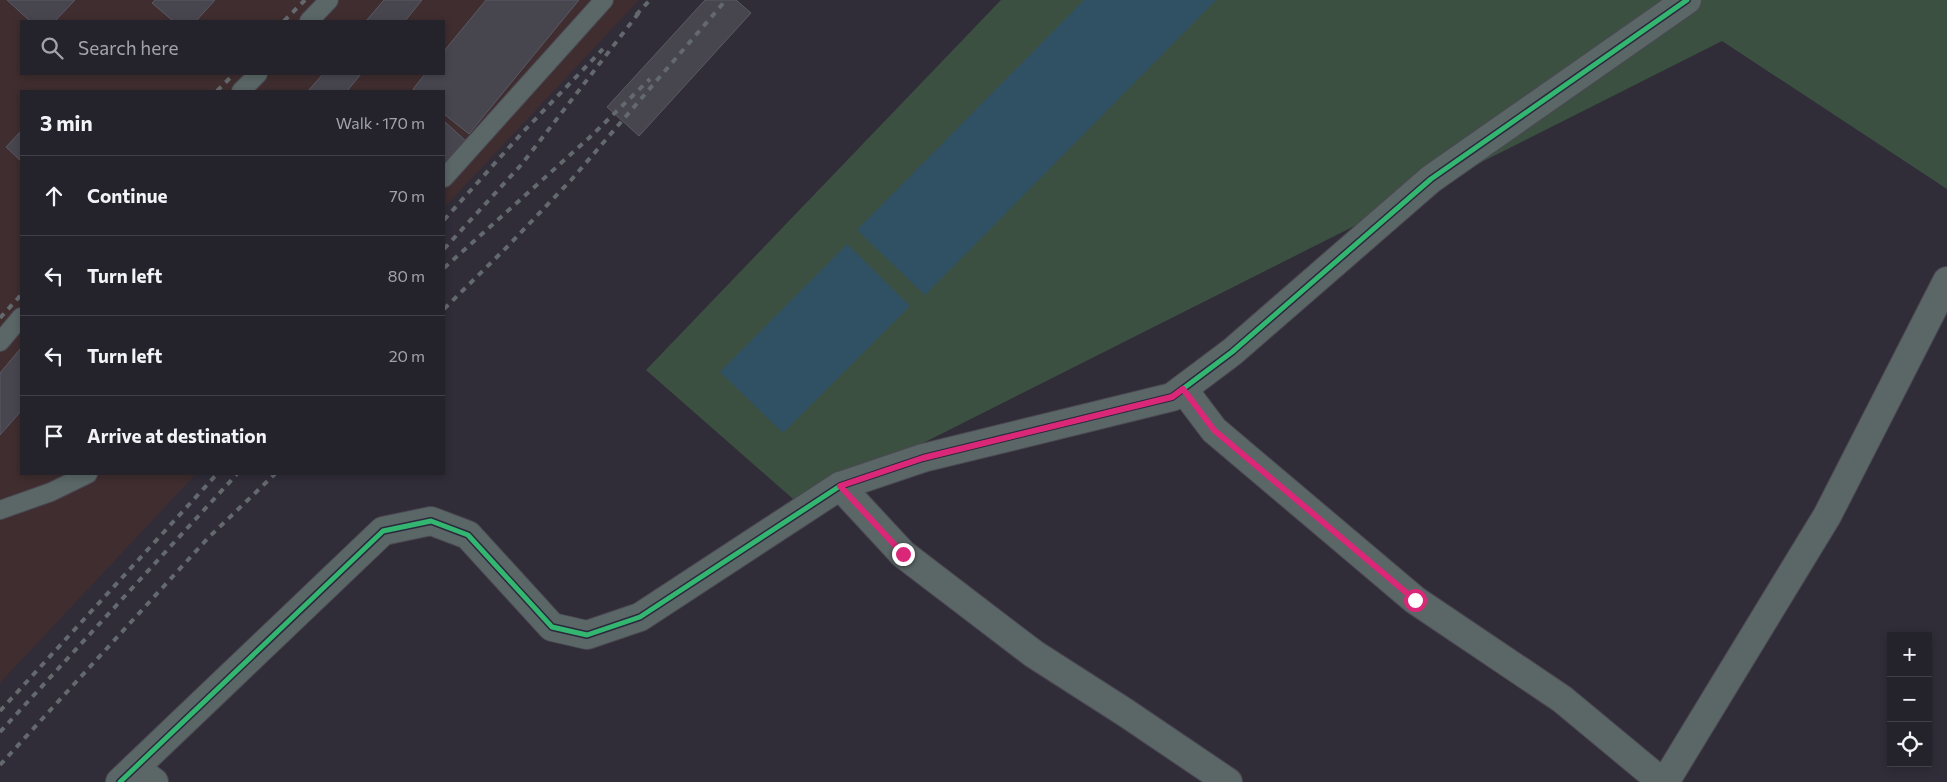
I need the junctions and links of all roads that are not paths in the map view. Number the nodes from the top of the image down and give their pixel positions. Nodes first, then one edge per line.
1 (329, 0) edge
2 (604, 0) edge
3 (1687, 0) edge
4 (310, 20) edge
5 (257, 75) edge
6 (242, 90) edge
7 (445, 177) edge
8 (1947, 281) edge
9 (20, 318) edge
10 (0, 342) edge
11 (1183, 389) junction
12 (86, 475) edge
13 (840, 486) junction
14 (0, 510) edge
15 (137, 777) edge
16 (1228, 782) edge
17 (1663, 782) edge

1 - 4 lane
2 - 7 lane
3 - 11 street
5 - 6 lane
8 - 17 street
9 - 10 lane
11 - 13 street
11 - 17 street
12 - 14 lane
13 - 15 street
13 - 16 street

